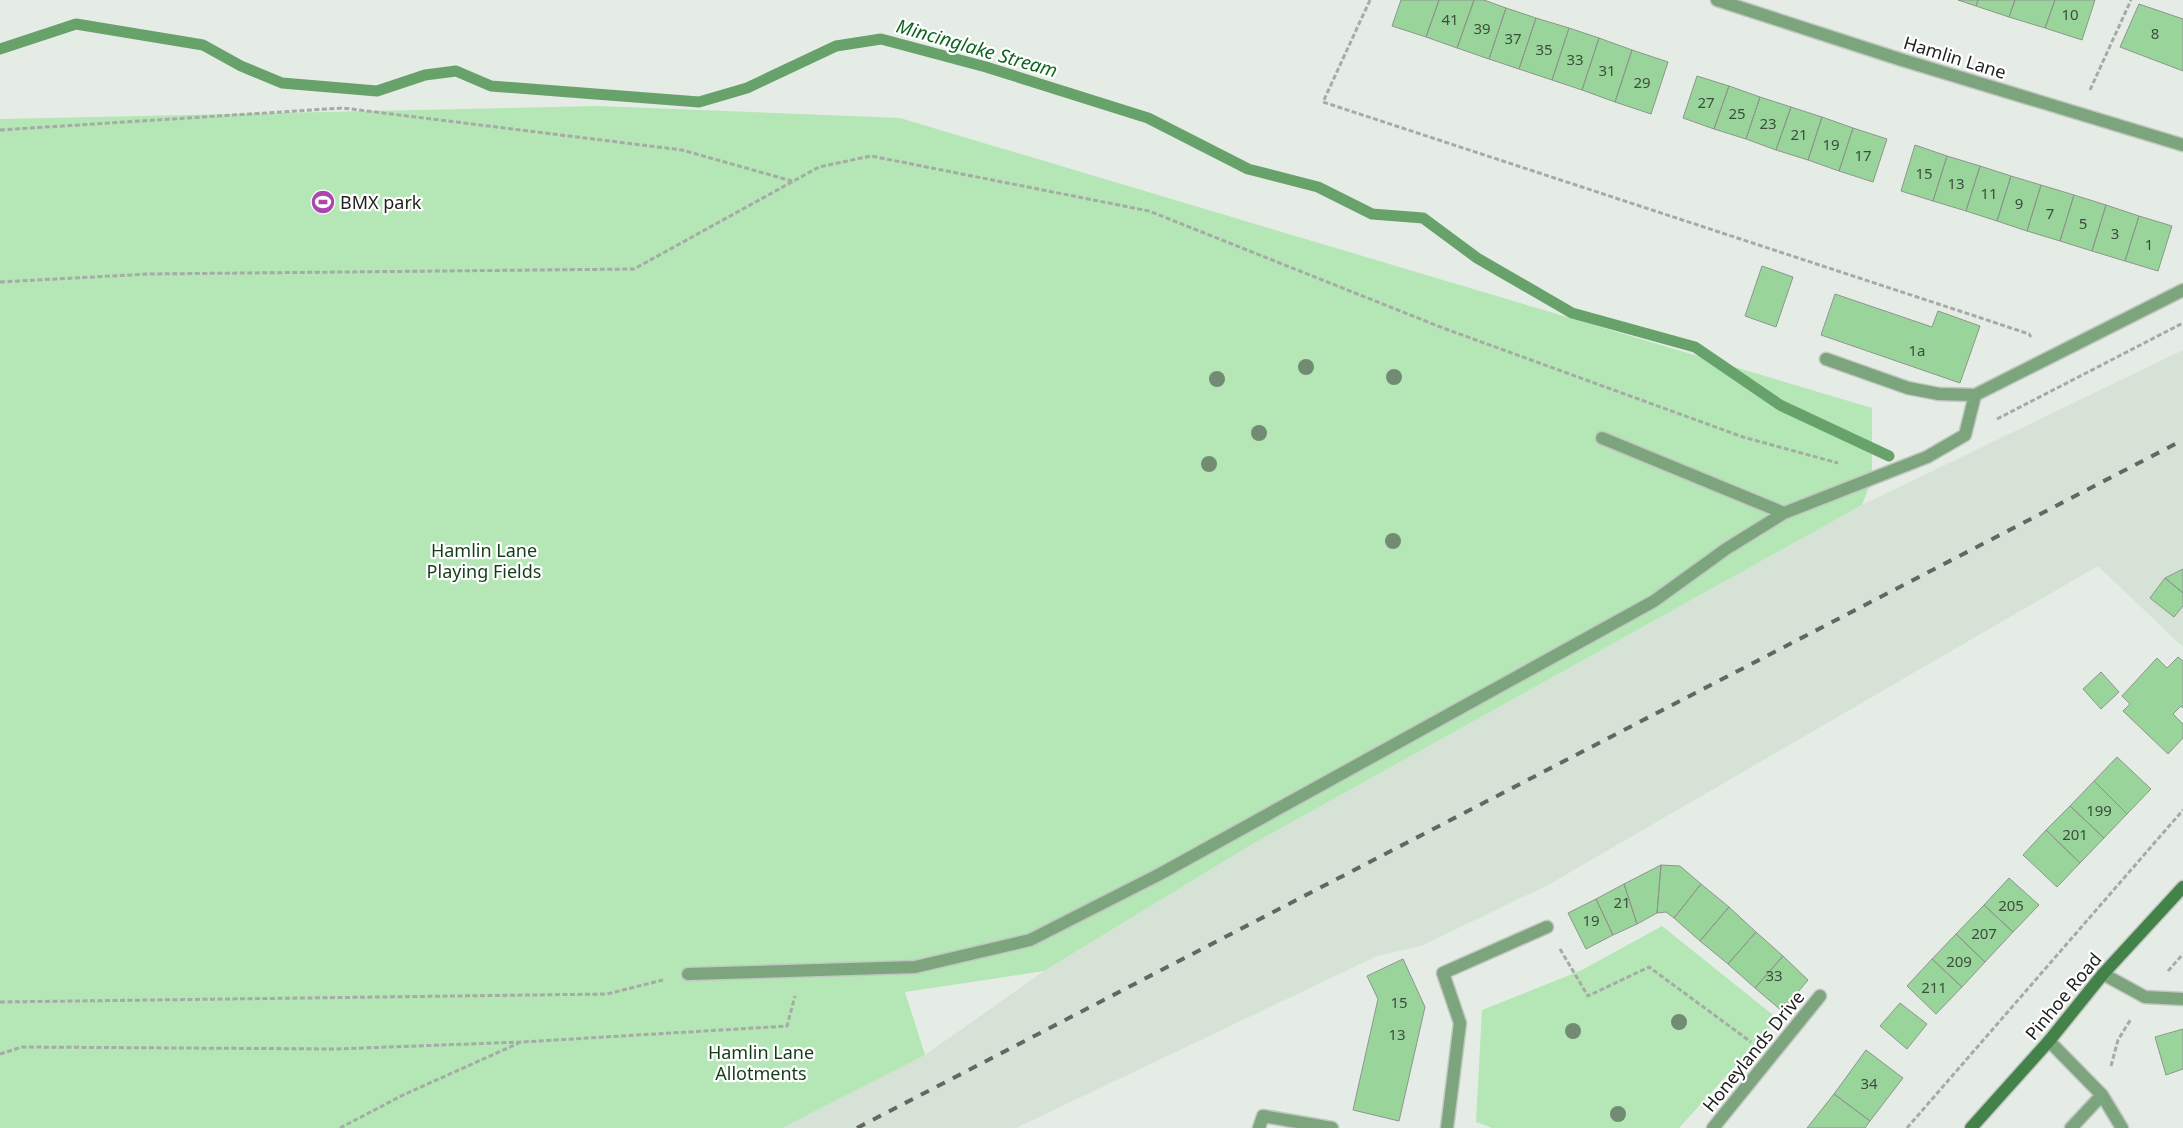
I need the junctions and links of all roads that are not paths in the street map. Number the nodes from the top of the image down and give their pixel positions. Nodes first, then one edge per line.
1 (1717, 0) edge
2 (2183, 145) edge
3 (2183, 290) edge
4 (1826, 359) dead end
5 (1975, 395) junction
6 (1602, 438) dead end
7 (1784, 513) junction
8 (2183, 887) edge
9 (1546, 927) road end
10 (688, 974) road end
11 (2103, 974) junction
12 (1820, 996) dead end
13 (2183, 999) edge
14 (2049, 1040) junction
15 (2102, 1095) junction
16 (1259, 1128) edge
17 (1332, 1128) edge
18 (1447, 1128) edge
19 (1713, 1128) edge
20 (1972, 1128) edge
21 (2070, 1128) edge
22 (2122, 1128) edge

1 - 2 street, Hamlin Lane
3 - 5 street
4 - 5 street
5 - 7 street
6 - 7 street
7 - 10 street
8 - 11 main road, Pinhoe Road
9 - 18 street
11 - 13 street
11 - 14 main road, Pinhoe Road
12 - 19 street, Honeylands Drive
14 - 15 street
14 - 20 main road, Pinhoe Road
15 - 21 street
15 - 22 street
16 - 17 street

